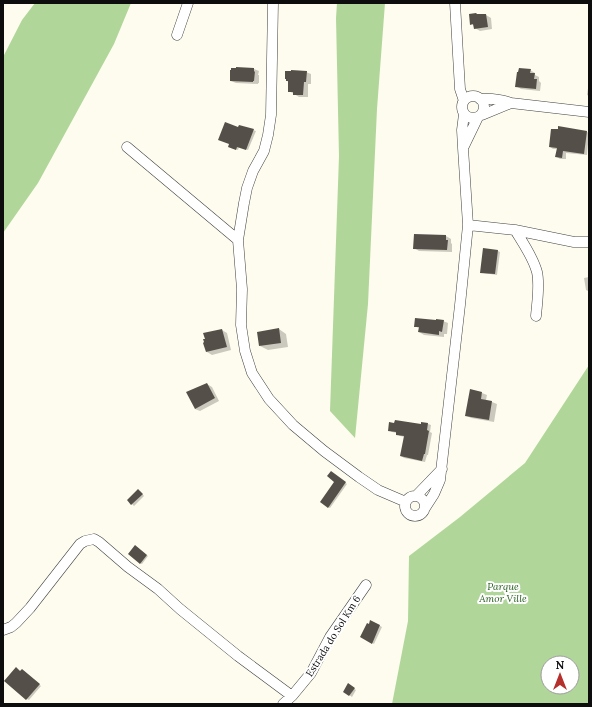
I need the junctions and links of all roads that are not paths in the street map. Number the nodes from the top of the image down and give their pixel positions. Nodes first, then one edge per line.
1 (188, 3) edge
2 (273, 3) edge
3 (454, 3) edge
4 (177, 35) dead end
5 (460, 83) junction
6 (477, 98) junction
7 (464, 101) junction
8 (511, 103) junction
9 (589, 112) edge
10 (464, 114) junction
11 (480, 116) junction
12 (127, 147) dead end
13 (463, 148) junction
14 (468, 225) junction
15 (515, 230) junction
16 (238, 240) junction
17 (589, 242) edge
18 (536, 316) dead end
19 (442, 468) junction
20 (416, 496) junction
21 (406, 502) junction
22 (425, 508) junction
23 (366, 585) dead end
24 (3, 630) edge
25 (292, 696) junction
26 (283, 704) edge

1 - 4 street
2 - 16 street
3 - 5 street
5 - 6 street
5 - 7 street
6 - 7 street
6 - 8 street
6 - 11 street
7 - 10 street
8 - 9 street
8 - 11 street
10 - 11 street
10 - 13 street
11 - 13 street
12 - 16 street
13 - 14 street
14 - 15 street
14 - 19 street
15 - 17 street
15 - 18 street
16 - 21 street
19 - 20 street
19 - 22 street
20 - 21 street
20 - 22 street
21 - 22 street
23 - 25 street, Estrada do Sol Km 6
24 - 25 street
25 - 26 street, Estrada do Sol Km 6

